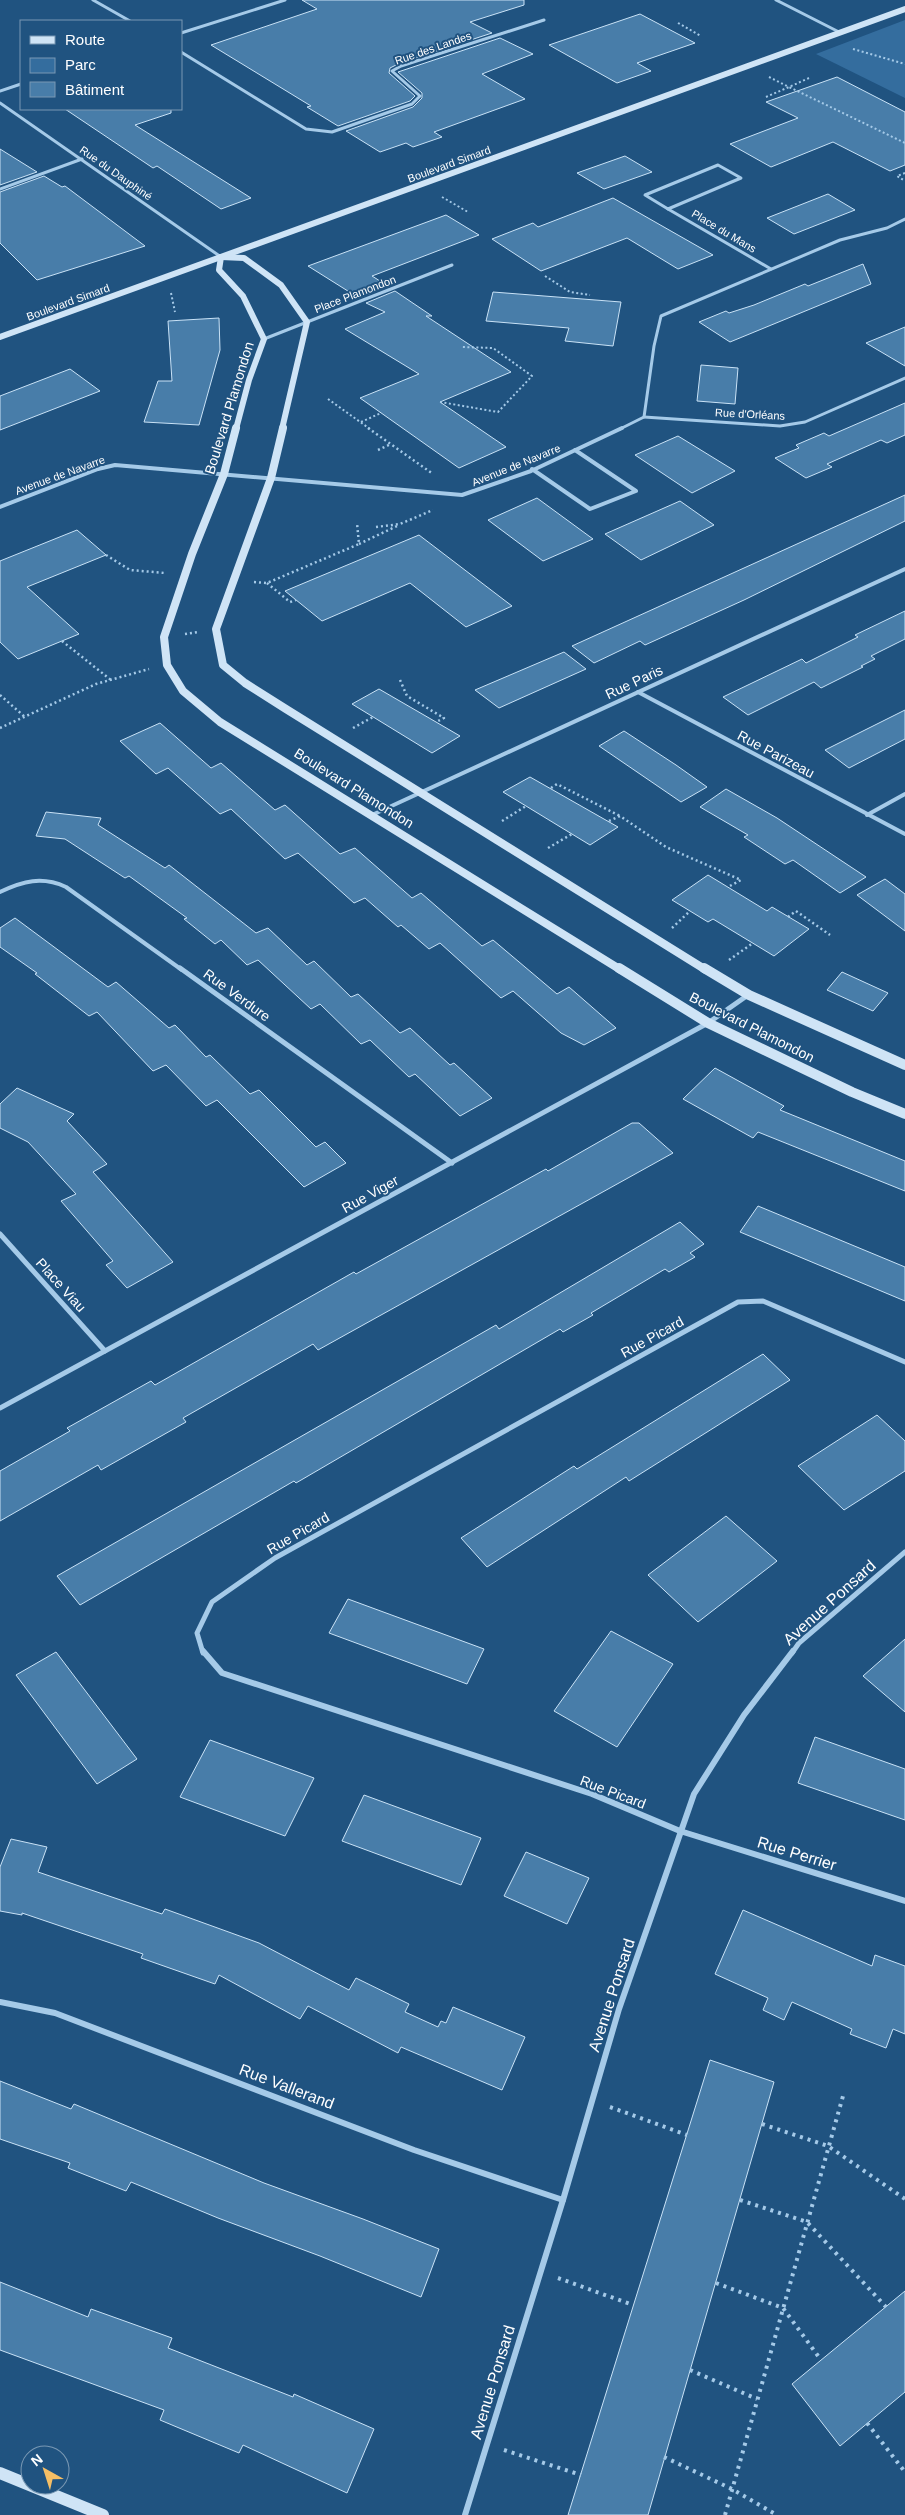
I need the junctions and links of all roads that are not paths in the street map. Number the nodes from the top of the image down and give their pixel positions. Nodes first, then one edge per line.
1 (94, 0) edge
2 (285, 0) edge
3 (776, 0) edge
4 (905, 10) edge
5 (128, 20) edge
6 (544, 20) dead end
7 (182, 33) edge
8 (840, 33) junction
9 (182, 53) edge
10 (20, 84) edge
11 (0, 91) edge
12 (0, 103) edge
13 (82, 159) junction
14 (0, 189) edge
15 (668, 208) junction
16 (905, 219) edge
17 (221, 257) junction
18 (452, 265) dead end
19 (771, 269) junction
20 (307, 322) junction
21 (0, 337) edge
22 (264, 339) junction
23 (905, 378) edge
24 (644, 417) junction
25 (575, 450) junction
26 (532, 469) junction
27 (224, 474) junction
28 (271, 478) junction
29 (0, 507) edge
30 (905, 569) edge
31 (638, 692) junction
32 (419, 793) junction
33 (905, 794) edge
34 (372, 815) junction
35 (867, 815) junction
36 (905, 834) edge
37 (0, 892) edge
38 (749, 995) junction
39 (708, 1023) junction
40 (905, 1065) edge
41 (905, 1114) edge
42 (452, 1163) junction
43 (0, 1234) edge
44 (105, 1351) junction
45 (905, 1362) edge
46 (0, 1408) edge
47 (905, 1552) edge
48 (680, 1831) junction
49 (905, 1900) edge
50 (0, 2002) edge
51 (563, 2200) junction
52 (0, 2473) edge
53 (103, 2515) edge
54 (465, 2515) edge

1 - 5 street
2 - 7 street
3 - 8 street
4 - 8 street, Boulevard Simard
6 - 9 street, Rue des Landes
8 - 17 street, Boulevard Simard
10 - 11 street
12 - 13 street, Rue du Dauphiné
13 - 14 street
13 - 17 street, Rue du Dauphiné
15 - 15 street, Place du Mans
15 - 19 street, Place du Mans
16 - 19 street
17 - 20 street
17 - 21 street, Boulevard Simard
17 - 22 street, Boulevard Plamondon
18 - 20 street, Place Plamondon
19 - 24 street
20 - 22 street, Place Plamondon
20 - 28 street
22 - 27 street, Boulevard Plamondon
23 - 24 street, Rue d'Orléans
24 - 25 street, Avenue de Navarre
25 - 26 street, Avenue de Navarre
25 - 26 street
26 - 28 street, Avenue de Navarre
27 - 28 street, Avenue de Navarre
27 - 29 street, Avenue de Navarre
27 - 34 street, Boulevard Plamondon
28 - 32 street, Boulevard Plamondon
30 - 31 street, Rue Paris
31 - 32 street, Rue Paris
31 - 35 street, Rue Parizeau
32 - 34 street, Rue Paris
32 - 38 street, Boulevard Plamondon
33 - 35 street
34 - 39 street, Boulevard Plamondon
35 - 36 street, Rue Parizeau
37 - 42 street, Rue Verdure
38 - 39 street, Rue Viger
38 - 40 street, Boulevard Plamondon
39 - 41 street, Boulevard Plamondon
39 - 42 street, Rue Viger
42 - 44 street, Rue Viger
43 - 44 street, Place Viau
44 - 46 street, Rue Viger
45 - 48 street, Rue Picard
47 - 48 street, Avenue Ponsard
48 - 49 street, Rue Perrier
48 - 51 street, Avenue Ponsard
50 - 51 street, Rue Vallerand
51 - 54 street, Avenue Ponsard
52 - 53 street

